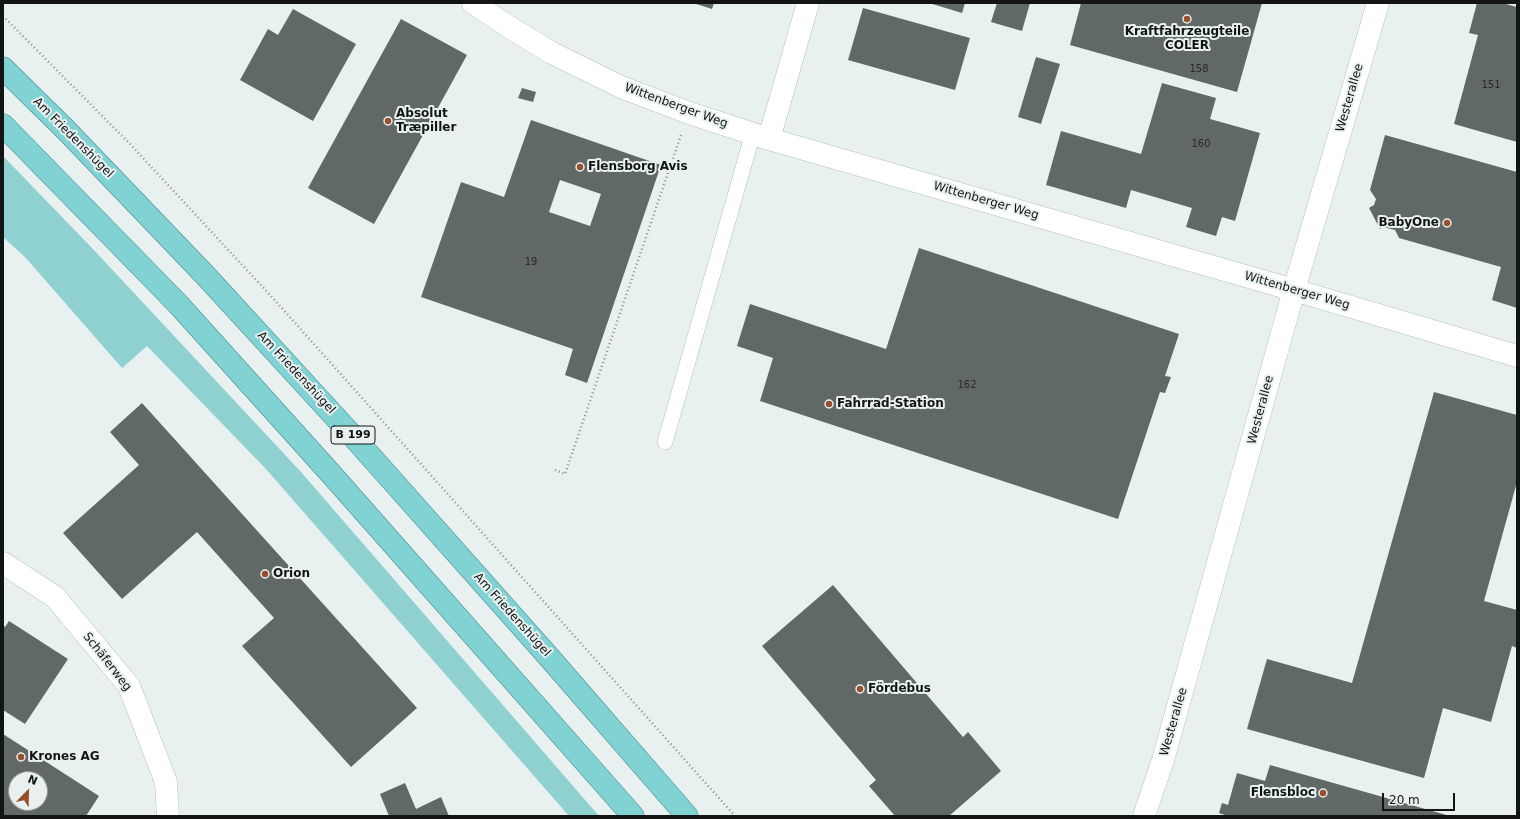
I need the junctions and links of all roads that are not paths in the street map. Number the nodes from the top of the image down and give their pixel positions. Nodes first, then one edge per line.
1 (473, 3) edge
2 (808, 3) edge
3 (1378, 3) edge
4 (3, 68) edge
5 (3, 125) edge
6 (761, 136) junction
7 (1294, 290) junction
8 (1517, 356) edge
9 (665, 442) dead end
10 (3, 562) edge
11 (168, 816) edge
12 (633, 816) edge
13 (687, 816) edge
14 (1144, 816) edge

1 - 6 street, Wittenberger Weg
2 - 6 street
3 - 7 street, Westerallee
4 - 13 highway, Am Friedenshügel / B 199
5 - 12 highway
6 - 7 street, Wittenberger Weg
6 - 9 lane
7 - 8 street, Wittenberger Weg
7 - 14 street, Westerallee
10 - 11 street, Schäferweg

